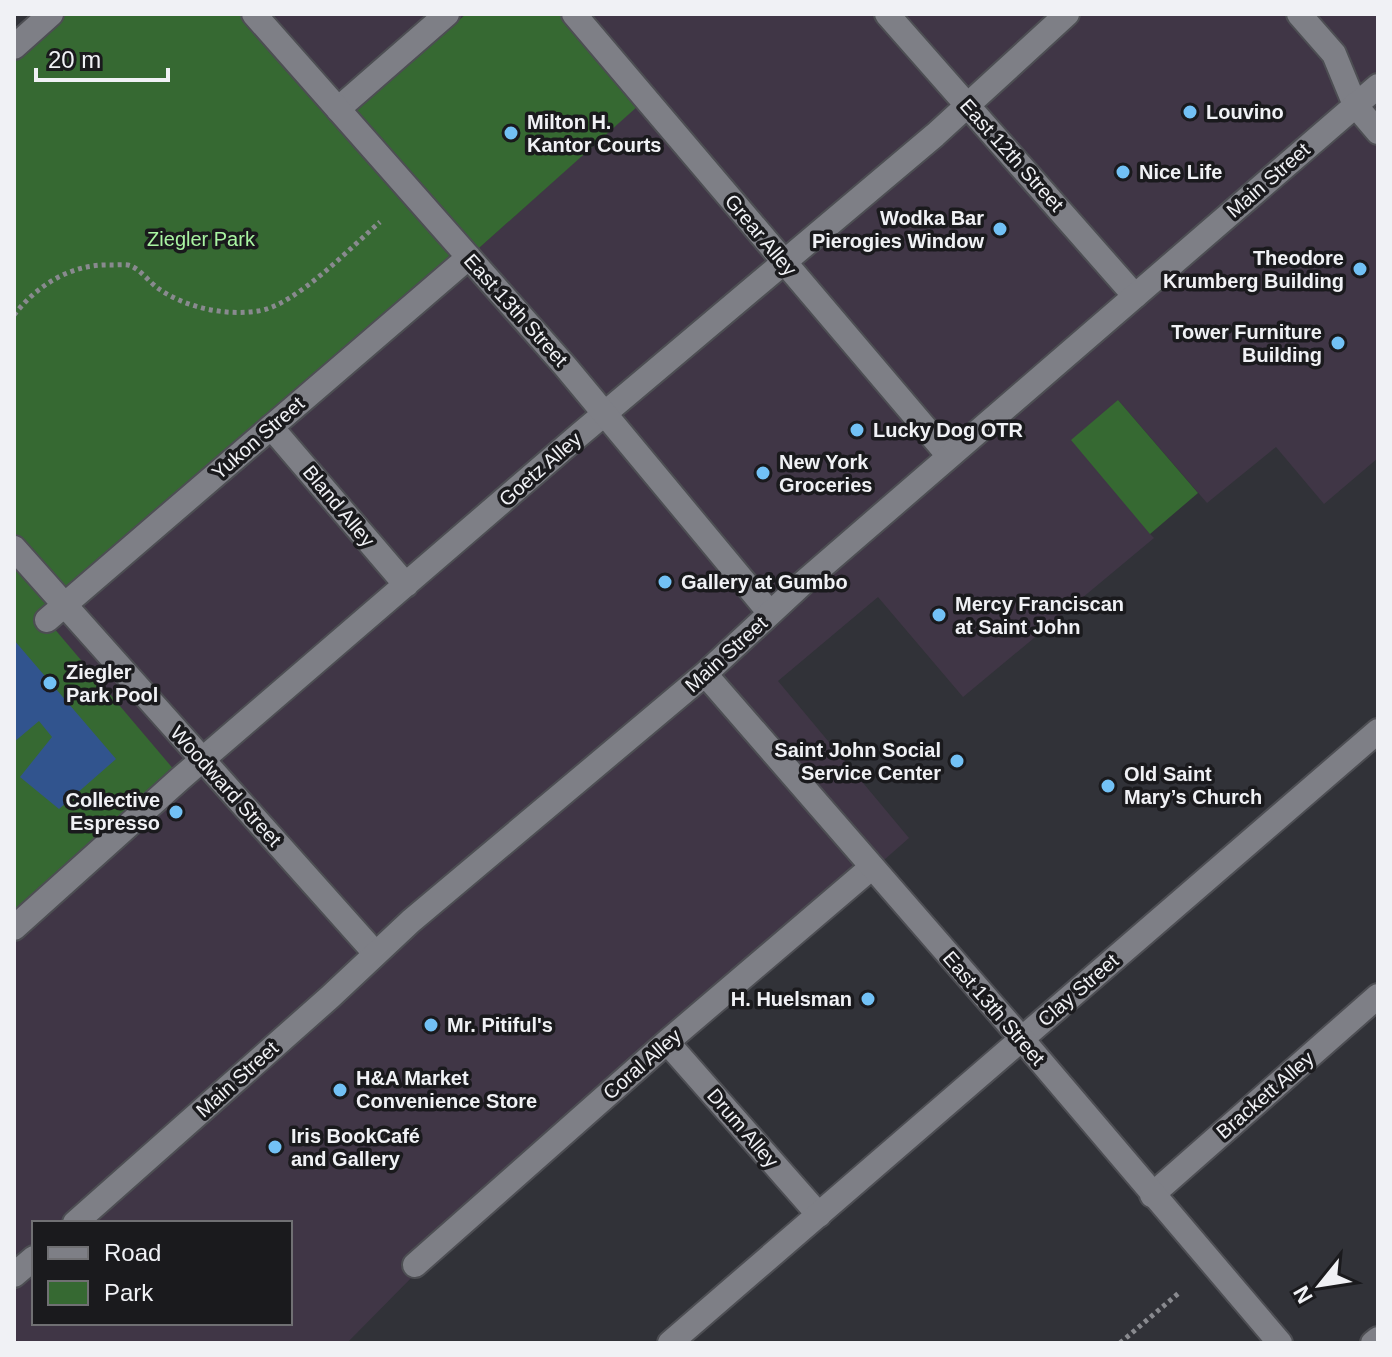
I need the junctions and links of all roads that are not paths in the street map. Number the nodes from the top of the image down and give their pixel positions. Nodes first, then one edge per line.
1 (51, 14) edge
2 (254, 14) edge
3 (447, 14) edge
4 (574, 14) edge
5 (887, 14) edge
6 (1067, 14) edge
7 (1299, 14) edge
8 (14, 47) edge
9 (1378, 86) edge
10 (967, 104) junction
11 (1355, 105) junction
12 (338, 109) junction
13 (1378, 132) edge
14 (469, 257) junction
15 (784, 263) junction
16 (1135, 296) junction
17 (606, 413) junction
18 (271, 427) junction
19 (949, 456) junction
20 (14, 548) edge
21 (406, 585) junction
22 (56, 612) junction
23 (770, 613) junction
24 (705, 674) junction
25 (1378, 731) edge
26 (202, 759) junction
27 (872, 867) junction
28 (14, 928) edge
29 (375, 953) junction
30 (1378, 996) edge
31 (1021, 1038) junction
32 (667, 1042) junction
33 (1152, 1195) junction
34 (819, 1215) junction
35 (77, 1221) edge
36 (32, 1260) edge
37 (415, 1265) dead end
38 (14, 1275) edge
39 (1378, 1339) edge
40 (670, 1343) edge
41 (1280, 1343) edge
42 (1373, 1343) edge

1 - 8 street
2 - 12 street, East 13th Street
3 - 12 street
4 - 15 street, Grear Alley
5 - 10 street, East 12th Street
6 - 10 street, Goetz Alley
7 - 11 street
9 - 11 street, Main Street
10 - 15 street, Goetz Alley
10 - 16 street, East 12th Street
11 - 13 street
11 - 16 street, Main Street
12 - 14 street, East 13th Street
14 - 17 street, East 13th Street
14 - 18 street, Yukon Street
15 - 17 street, Goetz Alley
15 - 19 street, Grear Alley
16 - 19 street, Main Street
17 - 21 street, Goetz Alley
17 - 23 street, East 13th Street
18 - 21 street, Bland Alley
18 - 22 street, Yukon Street
19 - 23 street, Main Street
20 - 22 street, Woodward Street
21 - 26 street, Goetz Alley
22 - 26 street, Woodward Street
23 - 24 street, Main Street
24 - 27 street, East 13th Street
24 - 29 street, Main Street
25 - 31 street, Clay Street
26 - 28 street, Goetz Alley
26 - 29 street, Woodward Street
27 - 31 street, East 13th Street
27 - 32 street, Coral Alley
29 - 35 street, Main Street
30 - 33 street, Brackett Alley
31 - 33 street, East 13th Street
31 - 34 street, Clay Street
32 - 34 street, Drum Alley
32 - 37 street, Coral Alley
33 - 41 street, East 13th Street
34 - 40 street, Clay Street
36 - 38 street
39 - 42 street

